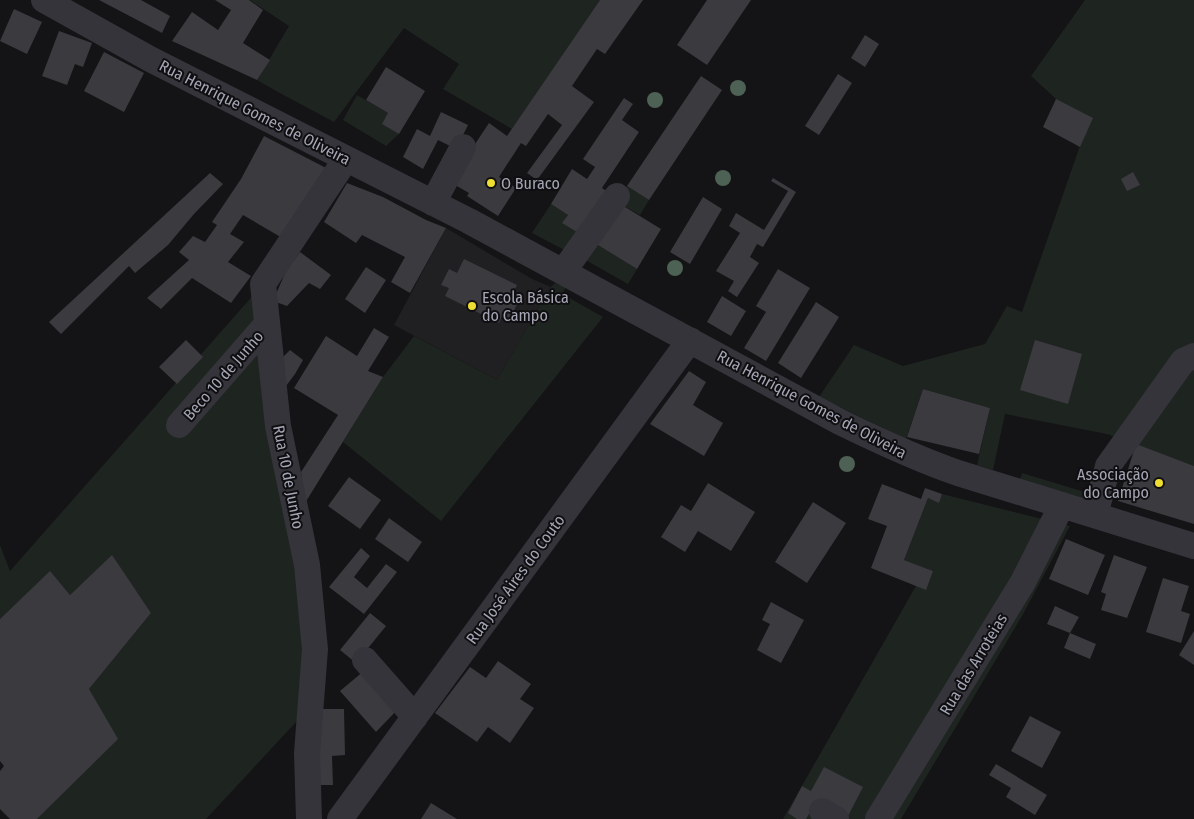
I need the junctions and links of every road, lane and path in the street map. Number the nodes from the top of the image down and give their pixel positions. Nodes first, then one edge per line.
1 (44, 0) edge
2 (464, 147) dead end
3 (346, 159) junction
4 (617, 196) dead end
5 (433, 203) junction
6 (563, 272) junction
7 (268, 324) junction
8 (690, 340) junction
9 (1194, 356) edge
10 (179, 425) dead end
11 (1062, 505) junction
12 (1095, 515) junction
13 (1194, 546) edge
14 (365, 660) dead end
15 (415, 718) junction
16 (309, 819) edge
17 (340, 819) edge
18 (878, 819) edge

1 - 3 street, Rua Henrique Gomes de Oliveira
2 - 5 street
3 - 5 street, Rua Henrique Gomes de Oliveira
3 - 7 street, Rua 10 de Junho
4 - 6 street
5 - 6 street, Rua Henrique Gomes de Oliveira
6 - 8 street, Rua Henrique Gomes de Oliveira
7 - 10 street, Beco 10 de Junho
7 - 16 street, Rua 10 de Junho
8 - 11 street, Rua Henrique Gomes de Oliveira
8 - 15 street, Rua José Aires do Couto
9 - 12 street
11 - 12 street, Rua Henrique Gomes de Oliveira
11 - 18 street, Rua das Arroteias
12 - 13 street, Rua Henrique Gomes de Oliveira
14 - 15 street
15 - 17 street, Rua José Aires do Couto

